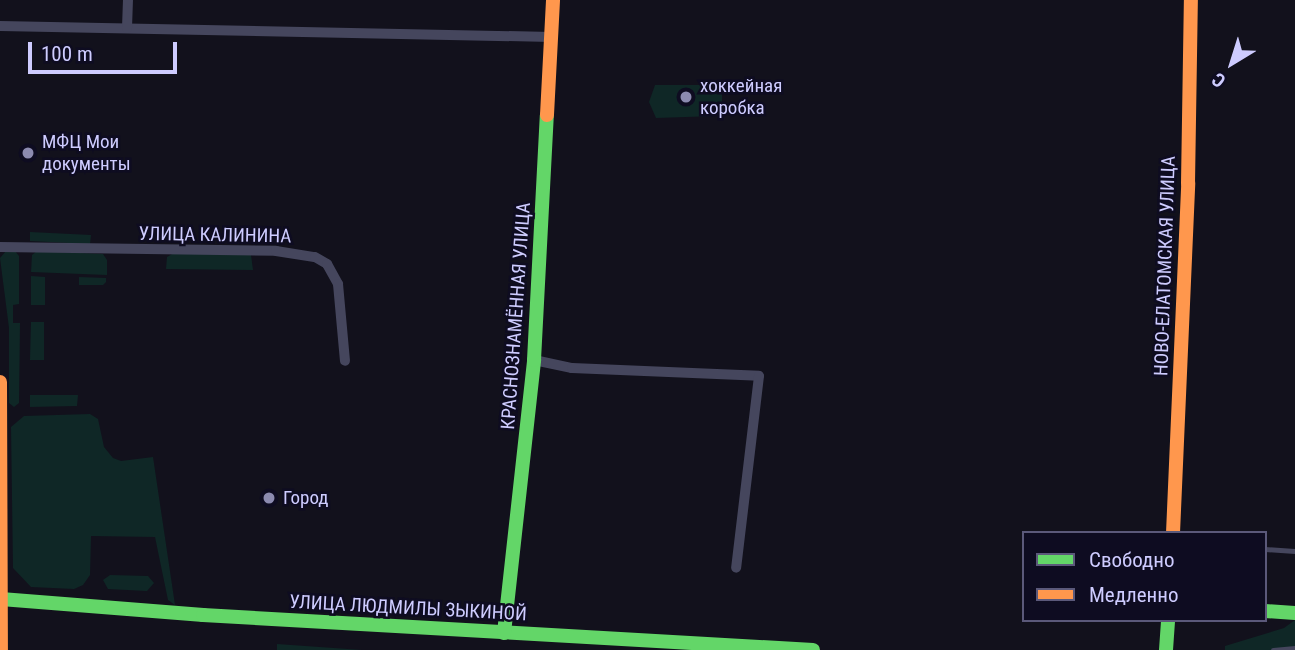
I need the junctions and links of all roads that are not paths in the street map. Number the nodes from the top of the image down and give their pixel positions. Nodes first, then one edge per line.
1 (128, 0) edge
2 (554, 0) edge
3 (1191, 0) edge
4 (0, 26) edge
5 (127, 29) junction
6 (552, 37) junction
7 (0, 247) edge
8 (534, 360) junction
9 (345, 361) dead end
10 (0, 382) edge
11 (1172, 531) edge
12 (1267, 549) edge
13 (1295, 551) edge
14 (736, 568) dead end
15 (1, 599) edge
16 (1267, 611) edge
17 (1295, 613) edge
18 (1168, 622) edge
19 (504, 634) junction
20 (1295, 648) edge
21 (1, 650) edge
22 (813, 650) edge
23 (1166, 650) edge
24 (1273, 650) edge

1 - 5 street
2 - 6 street, КРАСНОЗНАМЁННАЯ УЛИЦА
3 - 11 street, НОВО-ЕЛАТОМСКАЯ УЛИЦА
4 - 5 street
5 - 6 street
6 - 8 street, КРАСНОЗНАМЁННАЯ УЛИЦА
7 - 9 street, УЛИЦА КАЛИНИНА
8 - 14 street
8 - 19 street, КРАСНОЗНАМЁННАЯ УЛИЦА
10 - 15 street
12 - 13 lane
15 - 19 street, УЛИЦА ЛЮДМИЛЫ ЗЫКИНОЙ
15 - 21 street
16 - 17 street
18 - 23 street
19 - 22 street, УЛИЦА ЛЮДМИЛЫ ЗЫКИНОЙ
20 - 24 lane

